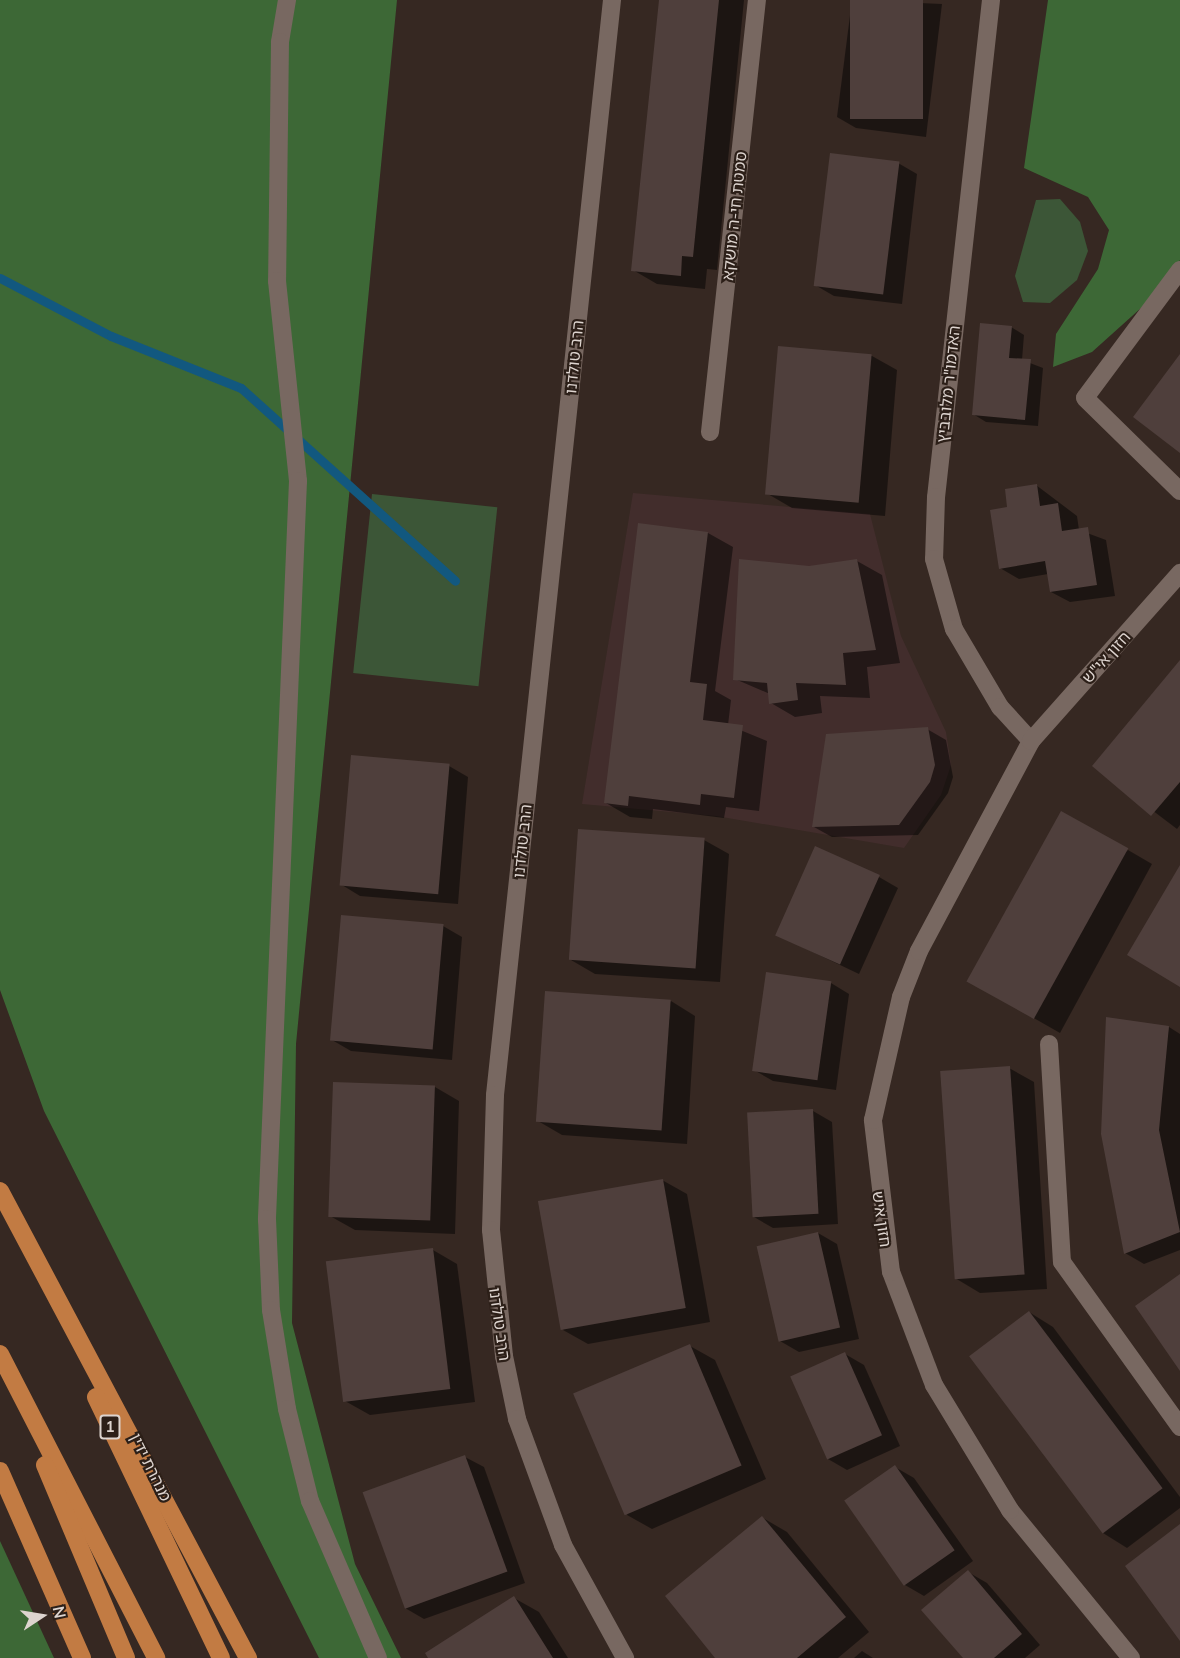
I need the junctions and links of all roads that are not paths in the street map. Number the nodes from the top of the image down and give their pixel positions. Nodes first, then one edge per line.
1 (287, 0) edge
2 (612, 0) edge
3 (757, 0) edge
4 (991, 0) edge
5 (1180, 270) edge
6 (710, 432) dead end
7 (1180, 491) edge
8 (1180, 573) edge
9 (1031, 741) junction
10 (1049, 1044) dead end
11 (0, 1194) edge
12 (0, 1354) edge
13 (0, 1359) edge
14 (1180, 1427) edge
15 (0, 1471) edge
16 (82, 1658) edge
17 (126, 1658) edge
18 (156, 1658) edge
19 (221, 1658) edge
20 (248, 1658) edge
21 (378, 1658) edge
22 (625, 1658) edge
23 (1131, 1658) edge

1 - 21 street
2 - 22 street, הרב טולדנו
3 - 6 street, סמטת חי-ה מושקא
4 - 9 street, האדמו"ר מלובביץ
5 - 7 street
8 - 9 street, חזון אי"ש
9 - 23 street, חזון איש
10 - 14 street
11 - 19 highway, מנהרת ידין / 1
11 - 20 highway
12 - 18 highway
13 - 17 highway
15 - 16 highway

